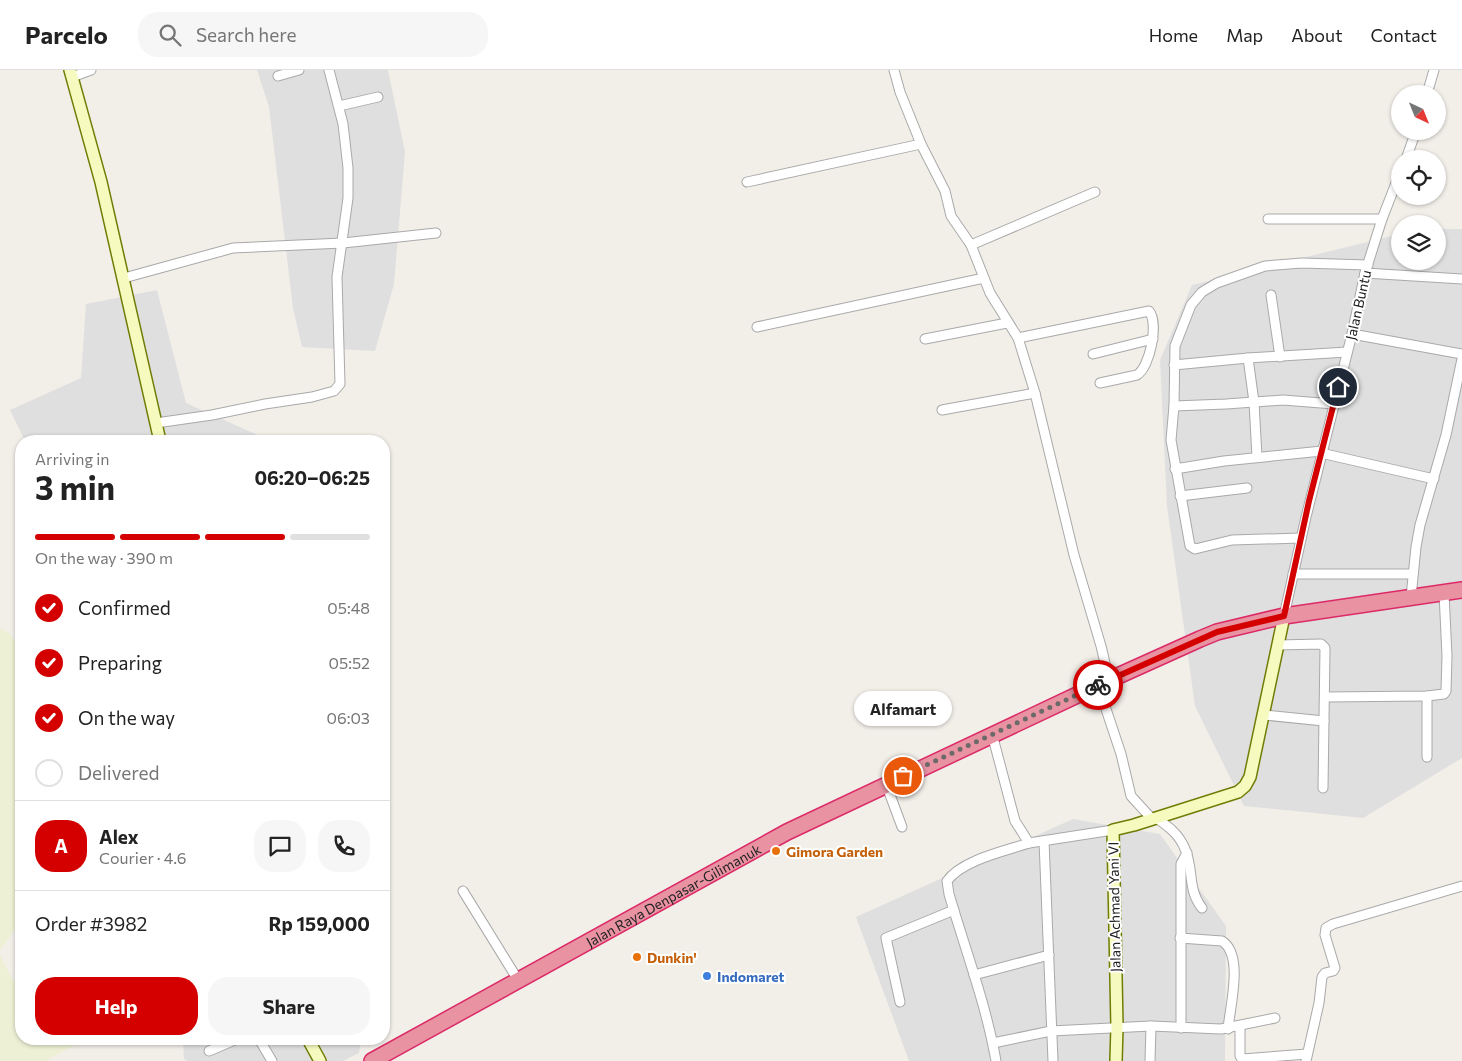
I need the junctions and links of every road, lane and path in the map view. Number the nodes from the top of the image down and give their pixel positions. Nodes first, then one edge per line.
1 (92, 70) edge
2 (298, 70) edge
3 (329, 70) edge
4 (894, 70) edge
5 (1434, 70) edge
6 (71, 74) edge
7 (278, 76) dead end
8 (1430, 85) edge
9 (378, 97) dead end
10 (339, 106) junction
11 (921, 144) junction
12 (747, 182) dead end
13 (1095, 192) dead end
14 (1391, 196) edge
15 (1268, 219) dead end
16 (1382, 219) junction
17 (436, 233) dead end
18 (342, 243) junction
19 (971, 245) junction
20 (1366, 269) junction
21 (124, 278) junction
22 (984, 278) junction
23 (1462, 278) edge
24 (1271, 295) dead end
25 (1007, 323) junction
26 (757, 327) dead end
27 (1352, 334) junction
28 (1018, 338) junction
29 (924, 339) dead end
30 (1153, 339) junction
31 (1347, 352) junction
32 (1093, 354) dead end
33 (1462, 354) edge
34 (1280, 356) junction
35 (1248, 358) junction
36 (1462, 359) edge
37 (1174, 365) junction
38 (1100, 383) dead end
39 (1035, 393) junction
40 (1254, 402) junction
41 (1334, 404) junction
42 (1174, 406) junction
43 (942, 410) dead end
44 (156, 422) junction
45 (159, 435) edge
46 (1321, 452) junction
47 (1257, 457) junction
48 (1175, 469) junction
49 (1434, 479) junction
50 (1247, 488) dead end
51 (1180, 496) junction
52 (1301, 538) junction
53 (1293, 574) junction
54 (1413, 574) junction
55 (1462, 590) edge
56 (1444, 593) junction
57 (1411, 597) junction
58 (1284, 616) junction
59 (1278, 645) junction
60 (1103, 683) junction
61 (1427, 696) junction
62 (1325, 698) junction
63 (1264, 715) junction
64 (1324, 721) junction
65 (992, 734) junction
66 (1427, 757) dead end
67 (886, 784) junction
68 (1323, 788) dead end
69 (1150, 820) junction
70 (902, 827) dead end
71 (1112, 830) junction
72 (1044, 841) junction
73 (1029, 843) junction
74 (1185, 856) junction
75 (1462, 886) edge
76 (463, 891) dead end
77 (1202, 908) dead end
78 (954, 910) junction
79 (1180, 938) junction
80 (1049, 955) junction
81 (974, 975) junction
82 (518, 980) junction
83 (900, 1002) dead end
84 (1275, 1018) dead end
85 (1151, 1026) junction
86 (1240, 1026) junction
87 (1117, 1027) junction
88 (1181, 1028) junction
89 (1228, 1029) junction
90 (1051, 1031) junction
91 (993, 1043) junction
92 (223, 1045) edge
93 (263, 1045) edge
94 (311, 1045) edge
95 (209, 1051) dead end
96 (1307, 1058) edge
97 (272, 1061) edge
98 (319, 1061) edge
99 (372, 1061) edge
100 (996, 1061) edge
101 (1053, 1061) edge
102 (1116, 1061) edge
103 (1150, 1061) edge

1 - 6 street
2 - 7 street
3 - 10 street
4 - 11 street
5 - 8 street
6 - 21 street
9 - 10 street
10 - 18 street
11 - 12 street
11 - 19 street
13 - 19 street
14 - 16 street, Jalan Buntu
15 - 16 street
16 - 20 street, Jalan Buntu
17 - 18 street
18 - 21 street
18 - 44 street
19 - 22 street
20 - 23 street
20 - 27 street, Jalan Buntu
20 - 37 street
21 - 44 street
22 - 25 street
22 - 26 street
24 - 34 street
25 - 28 street
25 - 29 street
27 - 31 street, Jalan Buntu
27 - 33 street
28 - 30 street
28 - 39 street
30 - 32 street
30 - 38 street
31 - 34 street
31 - 41 street, Jalan Buntu
34 - 35 street
35 - 37 street
35 - 40 street
36 - 49 street
37 - 42 street
39 - 43 street
39 - 60 street
40 - 41 street
40 - 42 street
40 - 47 street
41 - 46 street, Jalan Buntu
42 - 48 street
44 - 45 street
46 - 47 street
46 - 49 street
46 - 52 street, Jalan Buntu
47 - 48 street
48 - 51 street
49 - 54 street
50 - 51 street
51 - 52 street
52 - 53 street, Jalan Buntu
53 - 54 street
53 - 58 street, Jalan Buntu
54 - 57 street
55 - 56 highway, Jalan Raya Denpasar-Gilimanuk
56 - 57 highway, Jalan Raya Denpasar-Gilimanuk
56 - 61 street
57 - 58 highway, Jalan Raya Denpasar-Gilimanuk
58 - 59 street, Jalan Achmad Yani VI
58 - 60 highway, Jalan Raya Denpasar-Gilimanuk
59 - 62 street
59 - 63 street, Jalan Achmad Yani VI
60 - 65 highway, Jalan Raya Denpasar-Gilimanuk
60 - 69 street
61 - 62 street
61 - 66 street
62 - 64 street
63 - 64 street
63 - 69 street, Jalan Achmad Yani VI
64 - 68 street
65 - 67 highway, Jalan Raya Denpasar-Gilimanuk
65 - 73 street
67 - 70 street
67 - 82 highway, Jalan Raya Denpasar-Gilimanuk
69 - 71 street, Jalan Achmad Yani VI
69 - 74 street
71 - 72 street
71 - 87 street, Jalan Achmad Yani VI
72 - 73 street
72 - 80 street
73 - 78 street
74 - 77 street
74 - 79 street
75 - 96 street
76 - 82 street
78 - 81 street
78 - 83 street
79 - 88 street
79 - 89 street
80 - 81 street
80 - 90 street
81 - 91 street
82 - 99 highway, Jalan Raya Denpasar-Gilimanuk
84 - 86 street
85 - 87 street
85 - 88 street
85 - 103 street
86 - 89 street
86 - 96 street
87 - 90 street
87 - 102 street, Jalan Achmad Yani VI
88 - 89 street
90 - 91 street
90 - 101 street
91 - 100 street
92 - 95 street
93 - 97 street
94 - 98 street

